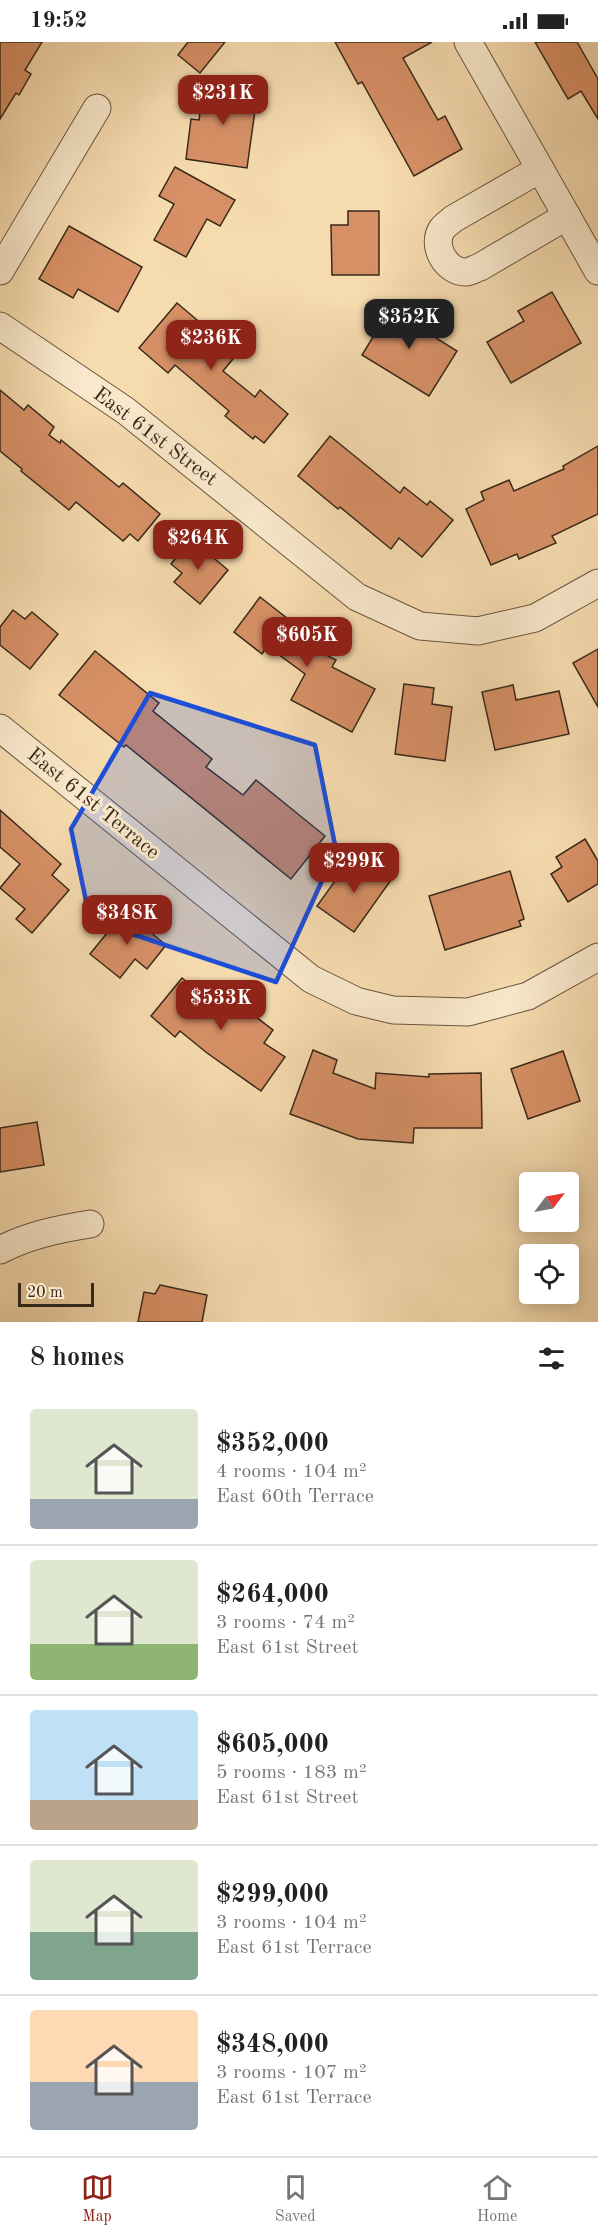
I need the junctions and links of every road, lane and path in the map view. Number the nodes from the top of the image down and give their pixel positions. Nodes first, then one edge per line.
1 (468, 42) edge
2 (97, 108) dead end
3 (540, 169) junction
4 (567, 216) junction
5 (0, 271) edge
6 (598, 271) edge
7 (0, 326) edge
8 (598, 583) edge
9 (0, 728) edge
10 (598, 957) edge
11 (90, 1224) dead end
12 (0, 1250) edge

1 - 3 street
2 - 5 street
3 - 4 street
3 - 4 street
4 - 6 street
7 - 8 street, East 61st Street
9 - 10 street, East 61st Terrace
11 - 12 street

